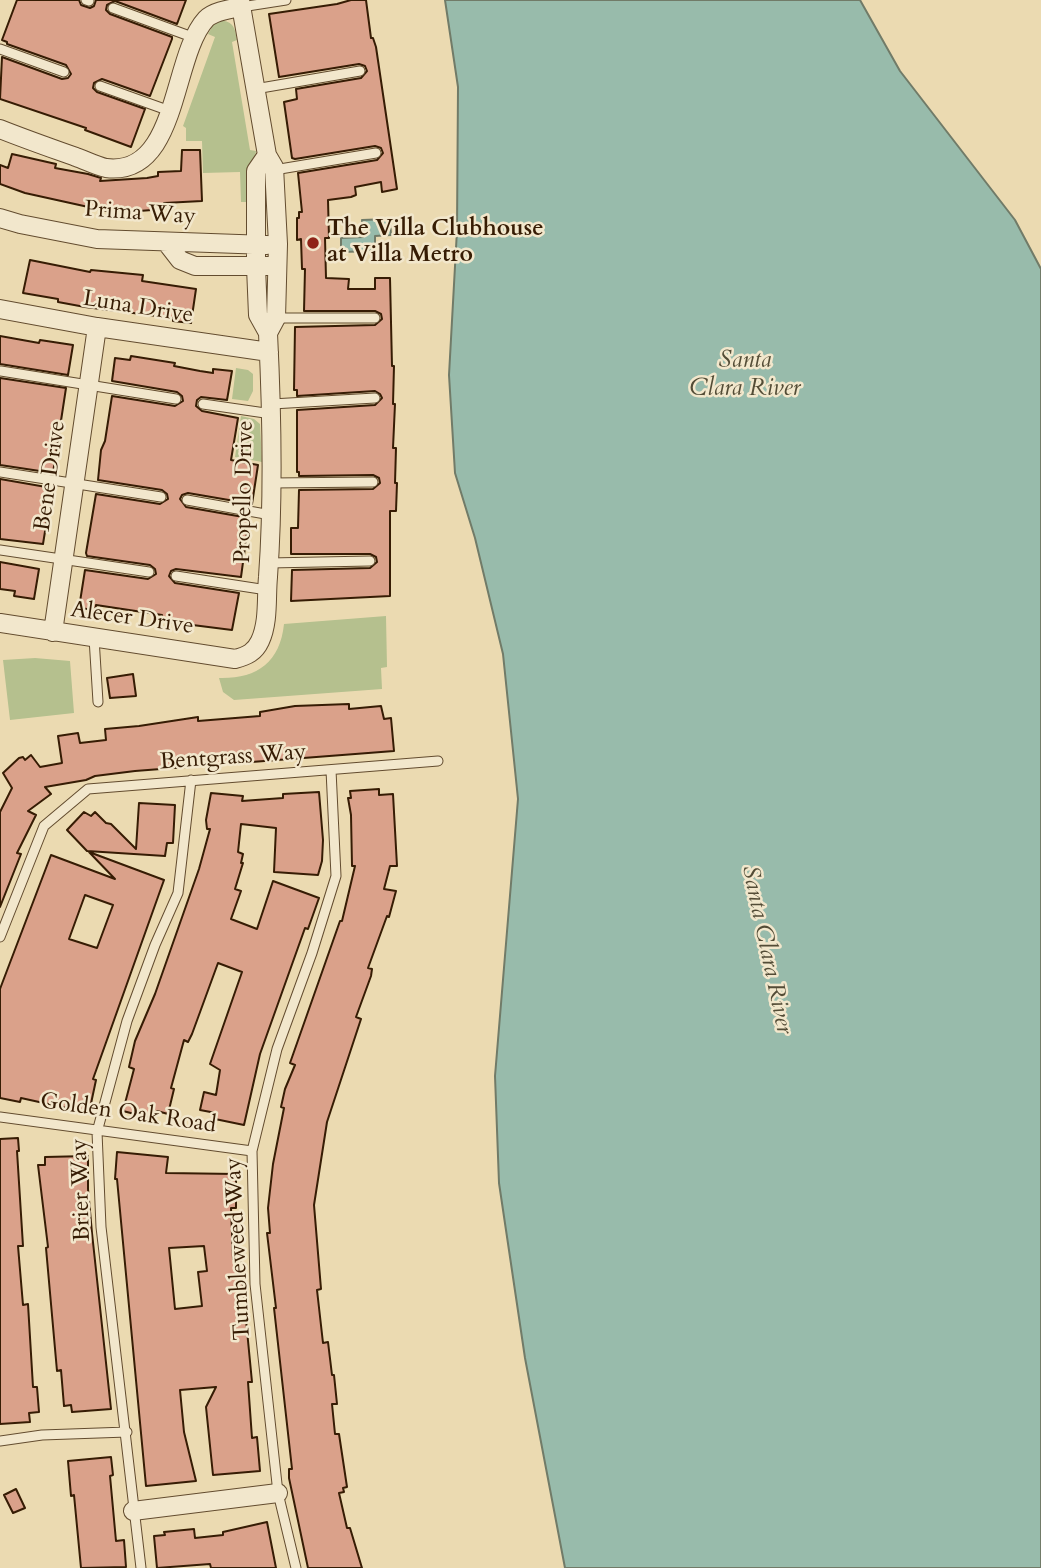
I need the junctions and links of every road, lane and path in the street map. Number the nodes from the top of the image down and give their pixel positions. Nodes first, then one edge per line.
1 (286, 0) edge
2 (240, 3) edge
3 (113, 8) dead end
4 (195, 38) junction
5 (0, 49) edge
6 (360, 71) dead end
7 (64, 72) dead end
8 (100, 86) dead end
9 (255, 89) junction
10 (170, 111) junction
11 (0, 129) edge
12 (376, 153) dead end
13 (271, 162) junction
14 (0, 218) edge
15 (166, 242) junction
16 (278, 244) junction
17 (257, 245) junction
18 (278, 266) junction
19 (256, 267) junction
20 (0, 309) edge
21 (375, 317) dead end
22 (272, 326) junction
23 (97, 327) junction
24 (269, 352) junction
25 (1, 371) edge
26 (89, 385) junction
27 (374, 398) dead end
28 (176, 399) dead end
29 (203, 404) dead end
30 (272, 409) junction
31 (0, 472) edge
32 (373, 482) dead end
33 (272, 483) junction
34 (74, 484) junction
35 (161, 497) dead end
36 (187, 500) dead end
37 (271, 515) junction
38 (0, 550) edge
39 (63, 561) junction
40 (370, 561) dead end
41 (269, 564) junction
42 (149, 572) dead end
43 (176, 576) dead end
44 (267, 590) junction
45 (0, 623) edge
46 (53, 632) junction
47 (94, 638) junction
48 (256, 650) joint
49 (98, 702) dead end
50 (438, 761) dead end
51 (331, 770) junction
52 (191, 780) junction
53 (0, 937) edge
54 (0, 1117) edge
55 (97, 1132) junction
56 (252, 1151) junction
57 (127, 1432) junction
58 (0, 1441) edge
59 (278, 1493) junction
60 (133, 1511) junction
61 (141, 1568) edge
62 (296, 1568) edge

1 - 2 lane
2 - 4 street
2 - 9 street, Propello Drive
3 - 4 lane
4 - 10 street
5 - 7 lane
6 - 9 lane
8 - 10 lane
9 - 13 street, Propello Drive
10 - 11 street
12 - 13 lane
13 - 16 street, Propello Drive
13 - 17 street, Propello Drive
14 - 15 street, Prima Way
15 - 17 street, Prima Way
15 - 19 street
16 - 17 street, Prima Way
16 - 18 street, Propello Drive
17 - 19 street, Propello Drive
18 - 19 street
18 - 22 street, Propello Drive
19 - 22 street, Propello Drive
20 - 23 street, Luna Drive
21 - 22 lane
22 - 24 street, Propello Drive
23 - 24 street, Luna Drive
23 - 26 street, Bene Drive
24 - 30 street, Propello Drive
25 - 26 lane
26 - 28 lane
26 - 34 street, Bene Drive
27 - 30 lane
29 - 30 lane
30 - 33 street, Propello Drive
31 - 34 lane
32 - 33 lane
33 - 37 street, Propello Drive
34 - 35 lane
34 - 39 street, Bene Drive
36 - 37 lane
37 - 41 street, Propello Drive
38 - 39 lane
39 - 42 lane
39 - 46 street, Bene Drive
40 - 41 lane
41 - 44 street, Propello Drive
43 - 44 lane
44 - 48 street, Propello Drive
45 - 46 street, Alecer Drive
46 - 47 street, Alecer Drive
47 - 48 street, Alecer Drive
47 - 49 lane
50 - 51 lane, Bentgrass Way
51 - 52 lane, Bentgrass Way
51 - 56 lane, Tumbleweed Way
52 - 53 lane, Bentgrass Way
52 - 55 lane, Brier Way
54 - 55 lane, Golden Oak Road
55 - 56 lane, Golden Oak Road
55 - 57 lane, Brier Way
56 - 59 lane, Tumbleweed Way
57 - 58 lane
57 - 60 lane, Brier Way
59 - 60 street
59 - 62 lane, Tumbleweed Way
60 - 61 lane, Brier Way

